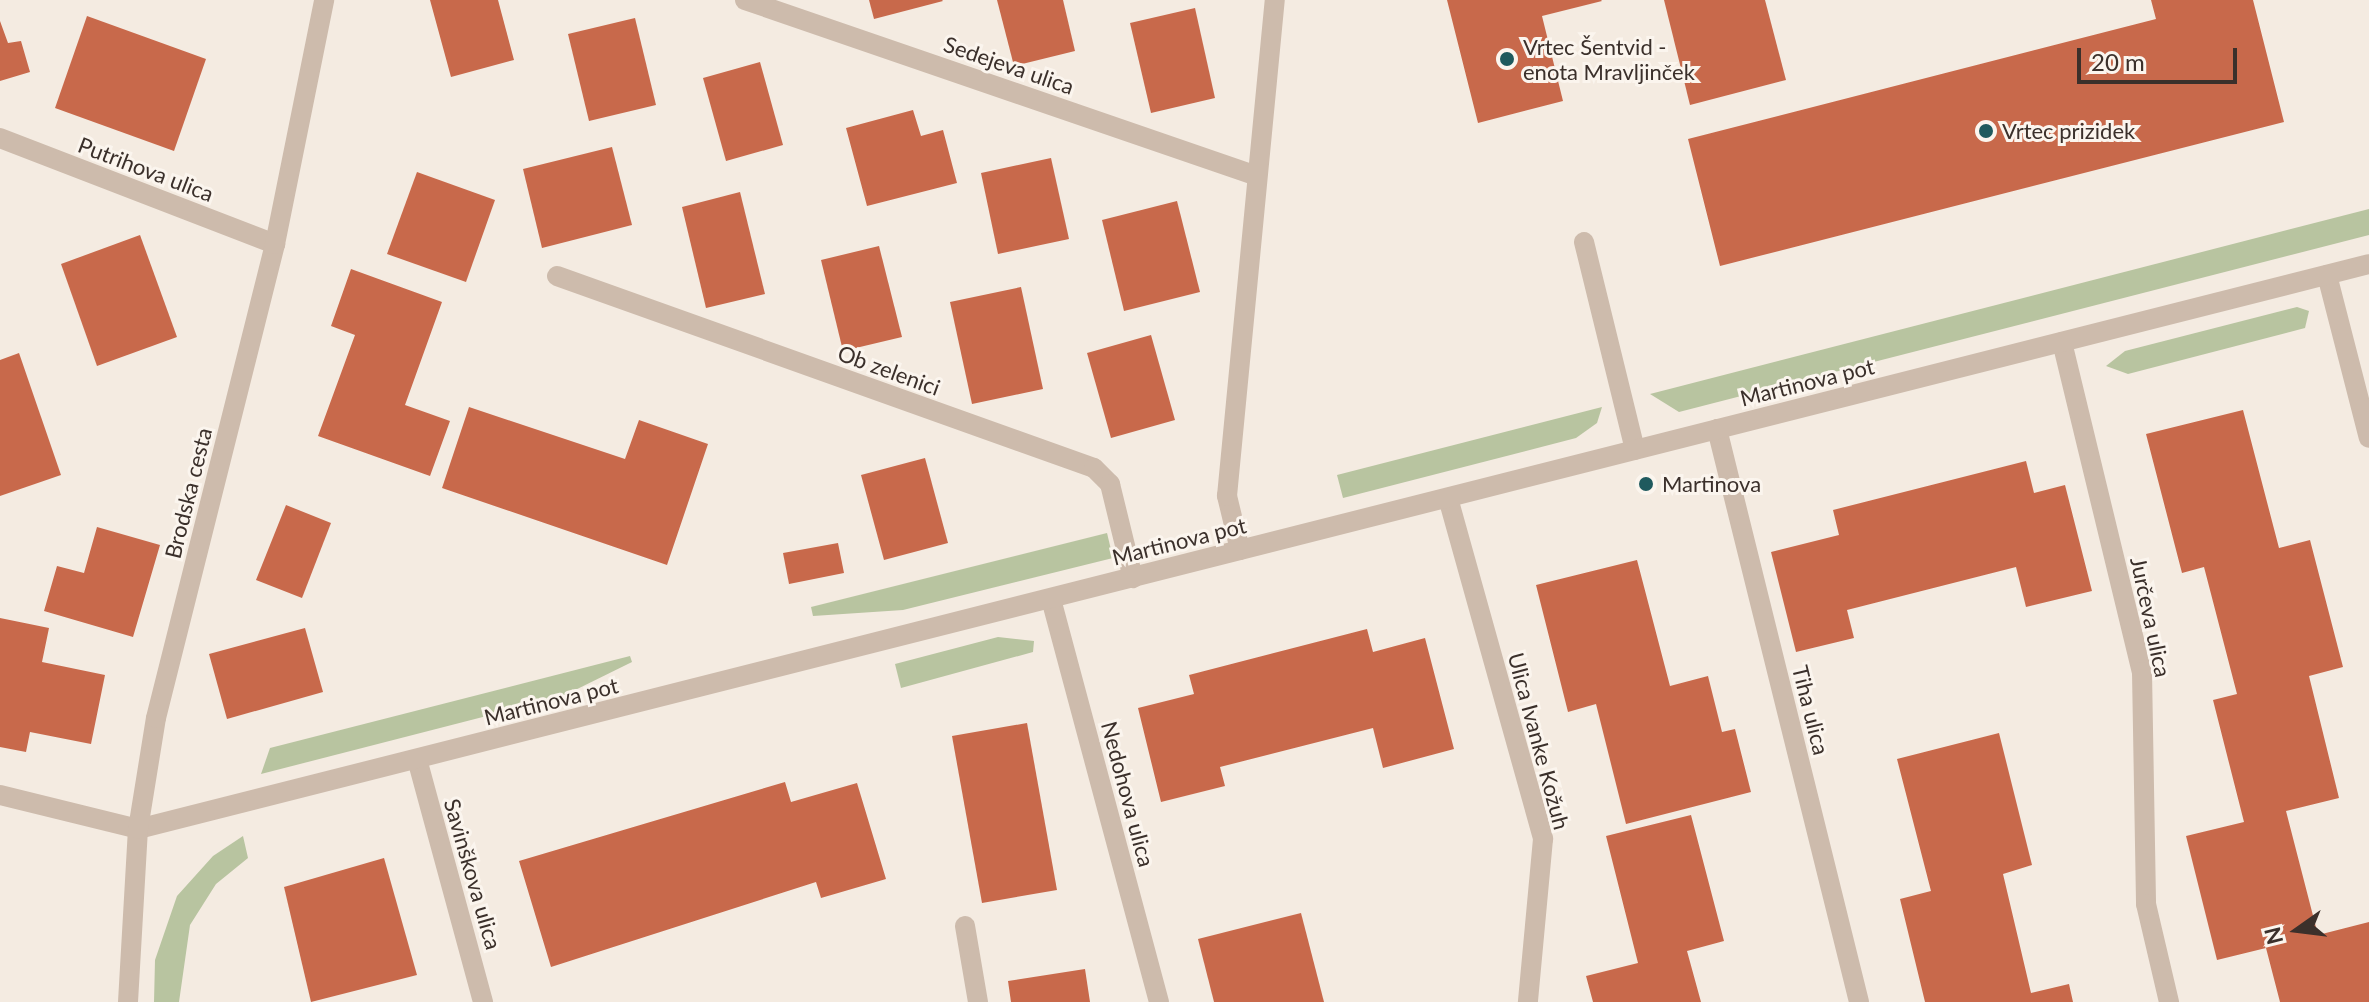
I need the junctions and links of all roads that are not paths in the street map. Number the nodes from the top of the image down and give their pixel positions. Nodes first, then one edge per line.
1 (324, 0) edge
2 (745, 0) edge
3 (1275, 0) edge
4 (0, 138) edge
5 (1257, 176) junction
6 (1584, 242) dead end
7 (275, 244) junction
8 (2369, 264) edge
9 (2327, 275) junction
10 (557, 276) dead end
11 (2062, 342) junction
12 (1717, 429) junction
13 (2369, 438) edge
14 (1635, 450) junction
15 (1448, 498) junction
16 (1240, 550) junction
17 (1133, 578) junction
18 (1051, 599) junction
19 (417, 759) junction
20 (0, 795) edge
21 (138, 829) junction
22 (965, 926) dead end
23 (128, 1002) edge
24 (483, 1002) edge
25 (978, 1002) edge
26 (1159, 1002) edge
27 (1528, 1002) edge
28 (1859, 1002) edge
29 (2169, 1002) edge

1 - 7 street, Brodska cesta
2 - 5 street, Sedejeva ulica
3 - 5 street
4 - 7 street, Putrihova ulica
5 - 16 street
6 - 14 street
7 - 21 street, Brodska cesta
8 - 9 street, Martinova pot
9 - 11 street, Martinova pot
9 - 13 street
10 - 17 street, Ob zelenici
11 - 12 street, Martinova pot
11 - 29 street, Jurčeva ulica
12 - 14 street, Martinova pot
12 - 28 street, Tiha ulica
14 - 15 street, Martinova pot
15 - 16 street, Martinova pot
15 - 27 street, Ulica Ivanke Kožuh
16 - 17 street, Martinova pot
17 - 18 street, Martinova pot
18 - 19 street, Martinova pot
18 - 26 street, Nedohova ulica
19 - 21 street, Martinova pot
19 - 24 street, Savinškova ulica
20 - 21 street, Martinova pot
21 - 23 street, Brodska cesta
22 - 25 street

